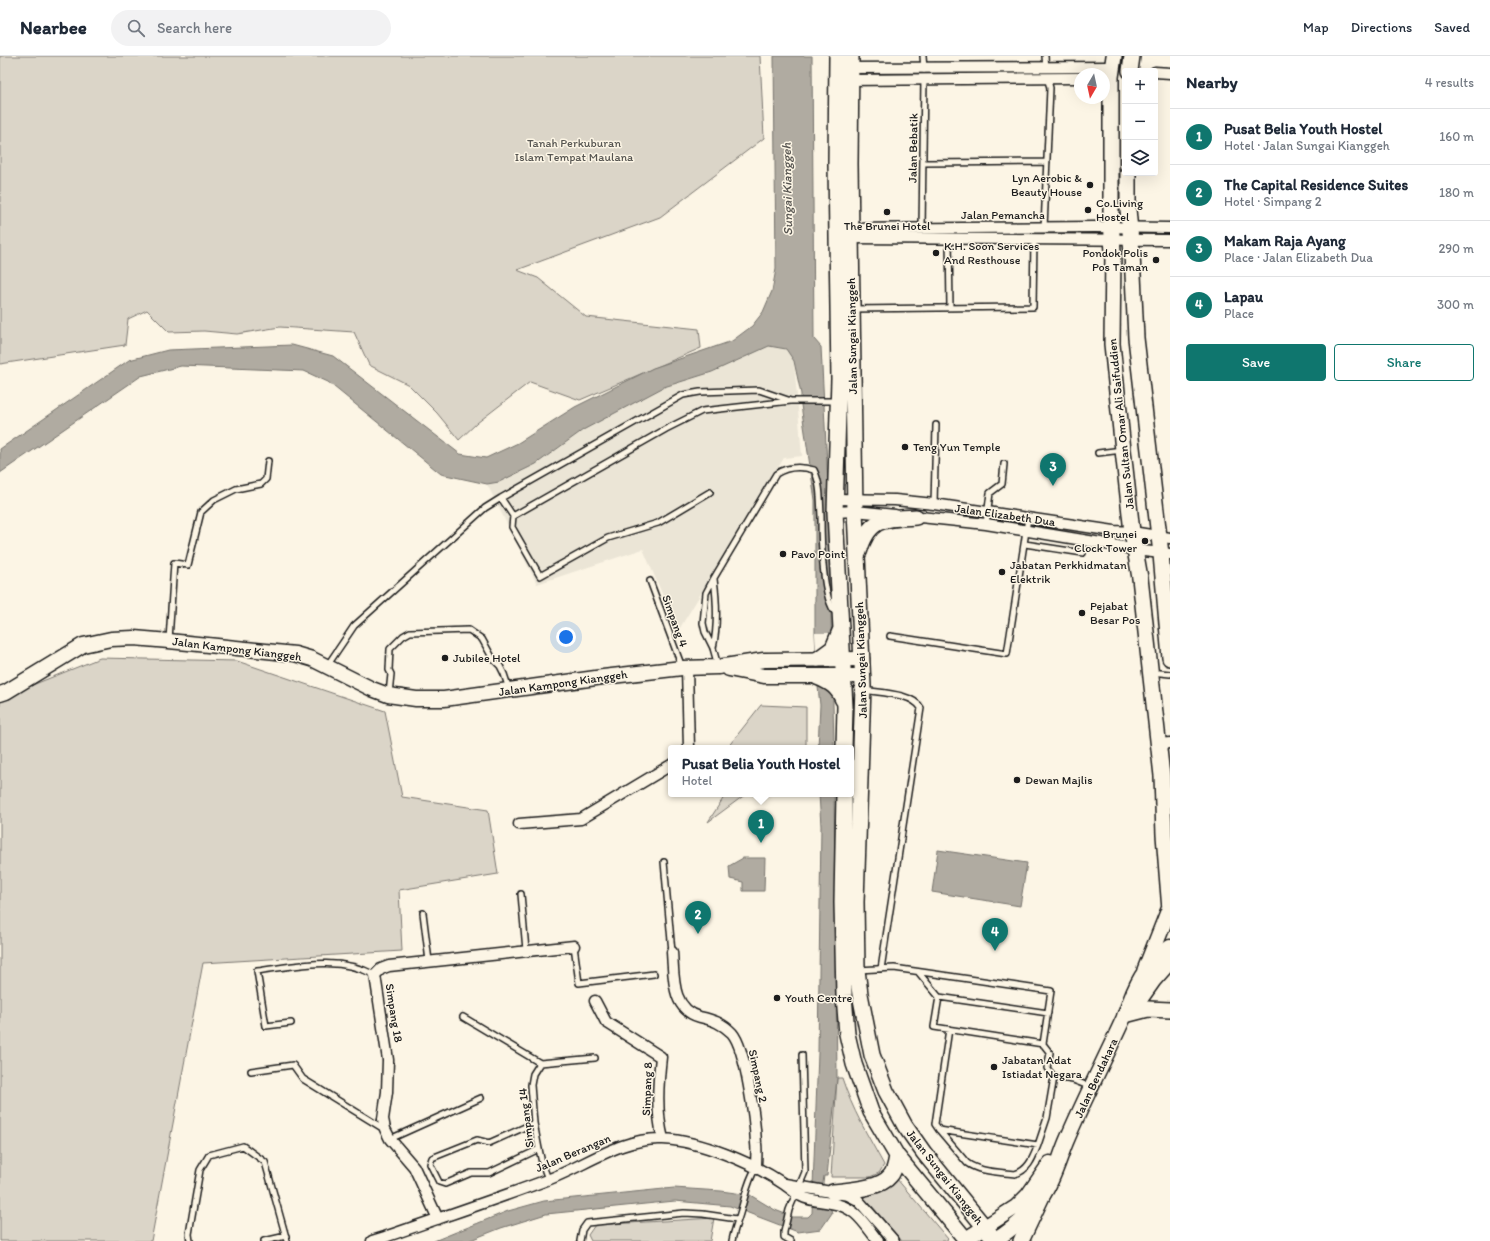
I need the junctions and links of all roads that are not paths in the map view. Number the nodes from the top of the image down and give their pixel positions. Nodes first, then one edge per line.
1 (923, 56) edge
2 (1045, 56) edge
3 (1132, 56) edge
4 (844, 68) edge
5 (924, 68) junction
6 (1046, 68) junction
7 (1074, 68) edge
8 (1130, 68) edge
9 (1110, 69) edge
10 (1158, 72) edge
11 (1170, 72) edge
12 (1074, 78) edge
13 (1047, 79) junction
14 (924, 80) junction
15 (923, 162) junction
16 (1047, 162) junction
17 (1128, 176) edge
18 (922, 228) junction
19 (1044, 228) junction
20 (1170, 228) edge
21 (844, 233) junction
22 (1112, 233) junction
23 (1130, 233) junction
24 (949, 238) junction
25 (1034, 238) junction
26 (1170, 240) edge
27 (950, 308) junction
28 (852, 309) junction
29 (1139, 366) junction
30 (1114, 369) junction
31 (792, 401) junction
32 (833, 401) junction
33 (936, 425) dead end
34 (1123, 450) junction
35 (1098, 453) dead end
36 (268, 461) dead end
37 (1004, 464) dead end
38 (1151, 471) junction
39 (1126, 474) junction
40 (710, 492) dead end
41 (502, 498) junction
42 (934, 504) junction
43 (835, 505) junction
44 (855, 506) junction
45 (987, 512) junction
46 (513, 516) junction
47 (916, 517) junction
48 (1028, 518) junction
49 (986, 524) junction
50 (1027, 530) junction
51 (1132, 532) junction
52 (1164, 536) edge
53 (1025, 544) junction
54 (1135, 550) junction
55 (1083, 553) dead end
56 (1165, 554) edge
57 (857, 559) junction
58 (714, 578) junction
59 (650, 581) dead end
60 (838, 618) junction
61 (890, 636) dead end
62 (169, 641) junction
63 (713, 648) junction
64 (837, 655) junction
65 (1170, 658) edge
66 (812, 659) joint
67 (862, 659) junction
68 (326, 666) junction
69 (718, 667) junction
70 (685, 668) junction
71 (1150, 672) junction
72 (1170, 674) edge
73 (812, 677) joint
74 (837, 679) junction
75 (863, 683) junction
76 (509, 690) junction
77 (0, 694) edge
78 (388, 695) junction
79 (1164, 743) edge
80 (689, 745) edge
81 (844, 745) edge
82 (668, 767) edge
83 (844, 797) edge
84 (520, 824) dead end
85 (664, 862) dead end
86 (521, 894) dead end
87 (1170, 907) edge
88 (1170, 910) edge
89 (423, 913) dead end
90 (574, 946) joint
91 (1170, 947) edge
92 (526, 950) junction
93 (672, 952) joint
94 (429, 961) junction
95 (1170, 962) edge
96 (881, 969) junction
97 (857, 970) junction
98 (1145, 970) junction
99 (919, 972) junction
100 (654, 974) dead end
101 (375, 975) junction
102 (939, 997) junction
103 (595, 1001) dead end
104 (1170, 1010) edge
105 (1048, 1013) junction
106 (1125, 1015) junction
107 (463, 1017) dead end
108 (291, 1022) dead end
109 (949, 1029) junction
110 (1043, 1044) junction
111 (802, 1055) dead end
112 (595, 1058) dead end
113 (540, 1063) junction
114 (251, 1071) dead end
115 (1054, 1077) junction
116 (1092, 1087) junction
117 (481, 1098) dead end
118 (534, 1124) junction
119 (385, 1129) junction
120 (939, 1130) junction
121 (390, 1139) junction
122 (663, 1139) junction
123 (1066, 1142) junction
124 (1038, 1145) junction
125 (539, 1149) junction
126 (897, 1156) junction
127 (756, 1168) junction
128 (548, 1179) junction
129 (802, 1189) junction
130 (1044, 1194) junction
131 (832, 1197) junction
132 (438, 1219) junction
133 (737, 1219) junction
134 (985, 1228) junction
135 (286, 1238) edge
136 (386, 1239) edge
137 (965, 1240) edge
138 (190, 1241) edge
139 (264, 1241) edge
140 (372, 1241) edge
141 (580, 1241) edge
142 (732, 1241) edge
143 (791, 1241) edge
144 (878, 1241) edge
145 (894, 1241) edge
146 (996, 1241) edge
147 (1021, 1241) edge

1 - 5 lane, Jalan Bebatik
2 - 6 lane
3 - 8 main road
4 - 5 street
4 - 14 street
4 - 21 main road, Jalan Sungai Kianggeh
5 - 6 street
5 - 14 lane, Jalan Bebatik
6 - 7 street
6 - 13 lane
9 - 22 main road, Jalan Sultan Omar Ali Saifuddien
10 - 11 street
12 - 13 street
13 - 14 street
13 - 16 lane
14 - 15 lane, Jalan Bebatik
15 - 16 lane
15 - 18 lane, Jalan Bebatik
16 - 19 lane
17 - 23 main road, Jalan Sultan Omar Ali Saifuddien
18 - 19 street, Jalan Pemancha
18 - 21 street, Jalan Pemancha
19 - 22 street, Jalan Pemancha
20 - 23 street, Jalan Pemancha
21 - 24 street, Jalan Pemancha
21 - 28 main road, Jalan Sungai Kianggeh
21 - 32 main road, Jalan Sungai Kianggeh
22 - 23 street, Jalan Pemancha
22 - 25 street, Jalan Pemancha
22 - 30 main road, Jalan Sultan Omar Ali Saifuddien
23 - 26 street, Jalan Pemancha
23 - 29 main road, Jalan Sultan Omar Ali Saifuddien
24 - 25 street, Jalan Pemancha
24 - 27 lane
25 - 27 lane
27 - 28 lane
28 - 44 main road, Jalan Sungai Kianggeh
29 - 30 main road
29 - 38 main road, Jalan Sultan Omar Ali Saifuddien
30 - 34 main road, Jalan Sultan Omar Ali Saifuddien
31 - 32 lane
31 - 41 lane
31 - 46 lane
32 - 43 main road, Jalan Sungai Kianggeh
33 - 42 lane
34 - 35 lane
34 - 39 main road, Jalan Sultan Omar Ali Saifuddien
36 - 62 lane
37 - 45 lane
38 - 39 main road
38 - 52 main road, Jalan Sultan Omar Ali Saifuddien
39 - 51 main road, Jalan Sultan Omar Ali Saifuddien
40 - 46 lane
41 - 46 lane
41 - 68 lane
42 - 44 street, Jalan Elizabeth Dua
42 - 45 street, Jalan Elizabeth Dua
43 - 44 street, Jalan Elizabeth Dua
43 - 60 main road, Jalan Sungai Kianggeh
44 - 47 street, Jalan Elizabeth Dua
44 - 57 main road, Jalan Sungai Kianggeh
45 - 48 street, Jalan Elizabeth Dua
45 - 49 lane
47 - 49 street, Jalan Elizabeth Dua
47 - 57 main road
48 - 50 lane
48 - 51 street, Jalan Elizabeth Dua
49 - 50 street, Jalan Elizabeth Dua
50 - 53 lane
50 - 54 street, Jalan Elizabeth Dua
51 - 52 street, Jalan Elizabeth Dua
51 - 54 main road, Jalan Sultan Omar Ali Saifuddien
52 - 56 main road, Jalan Sultan Omar Ali Saifuddien
53 - 55 lane
53 - 61 lane
54 - 56 street, Jalan Elizabeth Dua
54 - 71 main road, Jalan Sultan Omar Ali Saifuddien
56 - 65 main road, Jalan Sultan Omar Ali Saifuddien
57 - 67 main road, Jalan Sungai Kianggeh
58 - 60 lane
58 - 63 lane
58 - 63 lane
59 - 70 lane, Simpang 4
60 - 64 main road, Jalan Sungai Kianggeh
62 - 68 main road, Jalan Kampong Kianggeh
62 - 77 main road, Jalan Kampong Kianggeh
63 - 69 lane
64 - 66 main road
64 - 67 main road
64 - 74 main road, Jalan Sungai Kianggeh
66 - 69 main road, Jalan Kampong Kianggeh
67 - 75 main road, Jalan Sungai Kianggeh
68 - 78 main road, Jalan Kampong Kianggeh
69 - 70 main road, Jalan Kampong Kianggeh
69 - 73 main road, Jalan Kampong Kianggeh
70 - 76 main road, Jalan Kampong Kianggeh
70 - 80 street
71 - 72 lane
71 - 79 main road, Jalan Sultan Omar Ali Saifuddien
73 - 74 main road
74 - 75 main road
74 - 81 main road, Jalan Sungai Kianggeh
75 - 96 lane
75 - 97 main road, Jalan Sungai Kianggeh
76 - 78 main road, Jalan Kampong Kianggeh
76 - 78 lane
79 - 87 main road, Jalan Sultan Omar Ali Saifuddien
82 - 84 street
83 - 126 main road, Jalan Sungai Kianggeh
85 - 93 lane
86 - 92 lane
87 - 88 main road, Jalan Sultan Omar Ali Saifuddien
87 - 98 main road
89 - 94 lane
90 - 92 street, Simpang 18
90 - 100 lane
91 - 98 main road, Jalan Bendahara
92 - 94 street, Simpang 18
93 - 127 street, Simpang 2
94 - 101 street, Simpang 18
95 - 106 main road, Jalan Bendahara
96 - 97 lane
96 - 99 lane
97 - 134 main road, Jalan Sungai Kianggeh
98 - 106 main road, Jalan Bendahara
99 - 102 lane
99 - 105 lane
101 - 108 lane
101 - 119 street, Simpang 18
102 - 105 lane
102 - 109 lane
103 - 122 street, Simpang 8
104 - 106 main road
105 - 110 lane
106 - 116 main road, Jalan Bendahara
107 - 113 lane
109 - 110 lane
109 - 120 lane
110 - 115 lane
111 - 129 lane
112 - 113 lane
113 - 118 lane, Simpang 14
114 - 119 lane
115 - 116 lane
115 - 124 lane
116 - 123 main road, Jalan Bendahara
117 - 121 lane
118 - 125 lane, Simpang 14
118 - 125 lane
119 - 121 street, Simpang 18
120 - 124 lane
120 - 124 lane
121 - 132 street, Simpang 18
122 - 127 street, Jalan Berangan
122 - 128 street, Jalan Berangan
123 - 130 main road, Jalan Bendahara
123 - 134 main road, Jalan Bendahara
125 - 128 lane, Simpang 14
126 - 131 main road
126 - 137 main road, Jalan Sungai Kianggeh
127 - 129 street, Jalan Berangan
127 - 133 lane
128 - 132 street, Jalan Berangan
129 - 131 street, Jalan Berangan
129 - 131 street, Jalan Berangan
129 - 143 lane
130 - 146 main road, Jalan Bendahara
130 - 147 main road
131 - 144 street, Jalan Berangan
131 - 145 street, Jalan Berangan
132 - 136 street, Jalan Berangan
133 - 141 lane
133 - 142 lane
134 - 137 main road, Jalan Bendahara
134 - 146 main road, Jalan Sungai Kianggeh
135 - 138 lane
135 - 139 lane
136 - 140 street, Jalan Berangan

